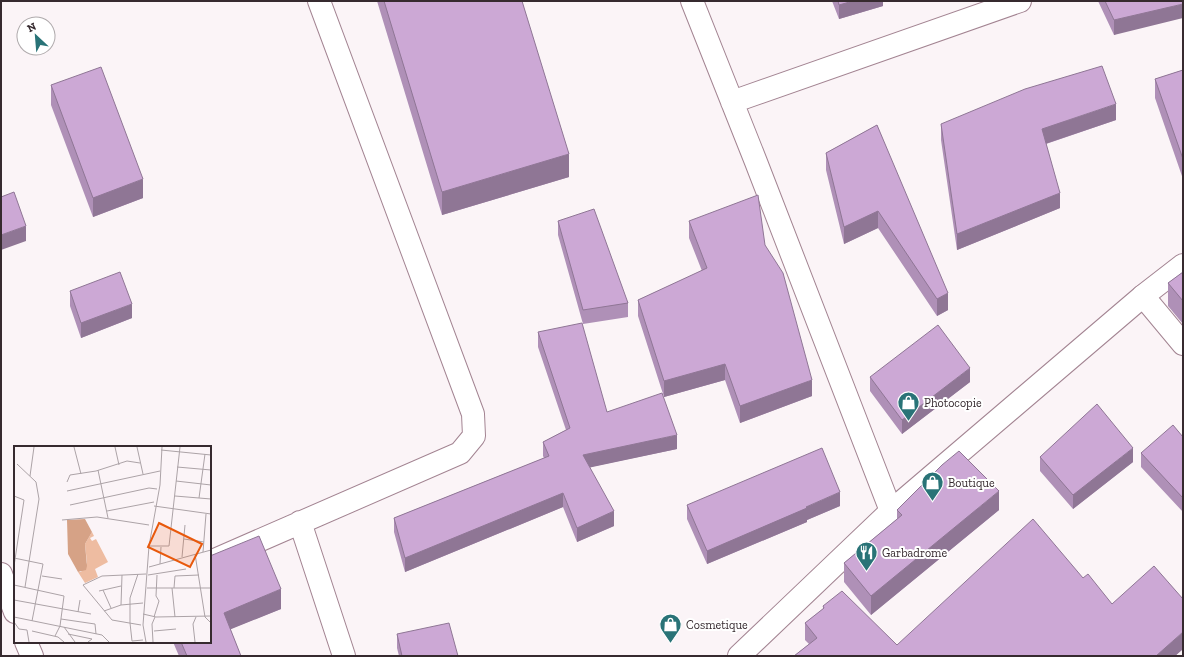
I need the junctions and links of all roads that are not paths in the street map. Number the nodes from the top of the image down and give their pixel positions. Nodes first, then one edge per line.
1 (319, 1) edge
2 (692, 1) edge
3 (1020, 1) edge
4 (732, 102) junction
5 (1183, 265) edge
6 (1143, 296) junction
7 (1183, 344) edge
8 (891, 511) junction
9 (300, 522) junction
10 (211, 562) edge
11 (1, 574) edge
12 (14, 609) edge
13 (26, 643) edge
14 (32, 656) edge
15 (344, 656) edge
16 (739, 656) edge

1 - 9 street
2 - 4 street
3 - 4 street
4 - 8 street
5 - 6 street
6 - 7 street
6 - 8 street
8 - 16 street
9 - 10 street
9 - 15 street
11 - 12 street
13 - 14 street

